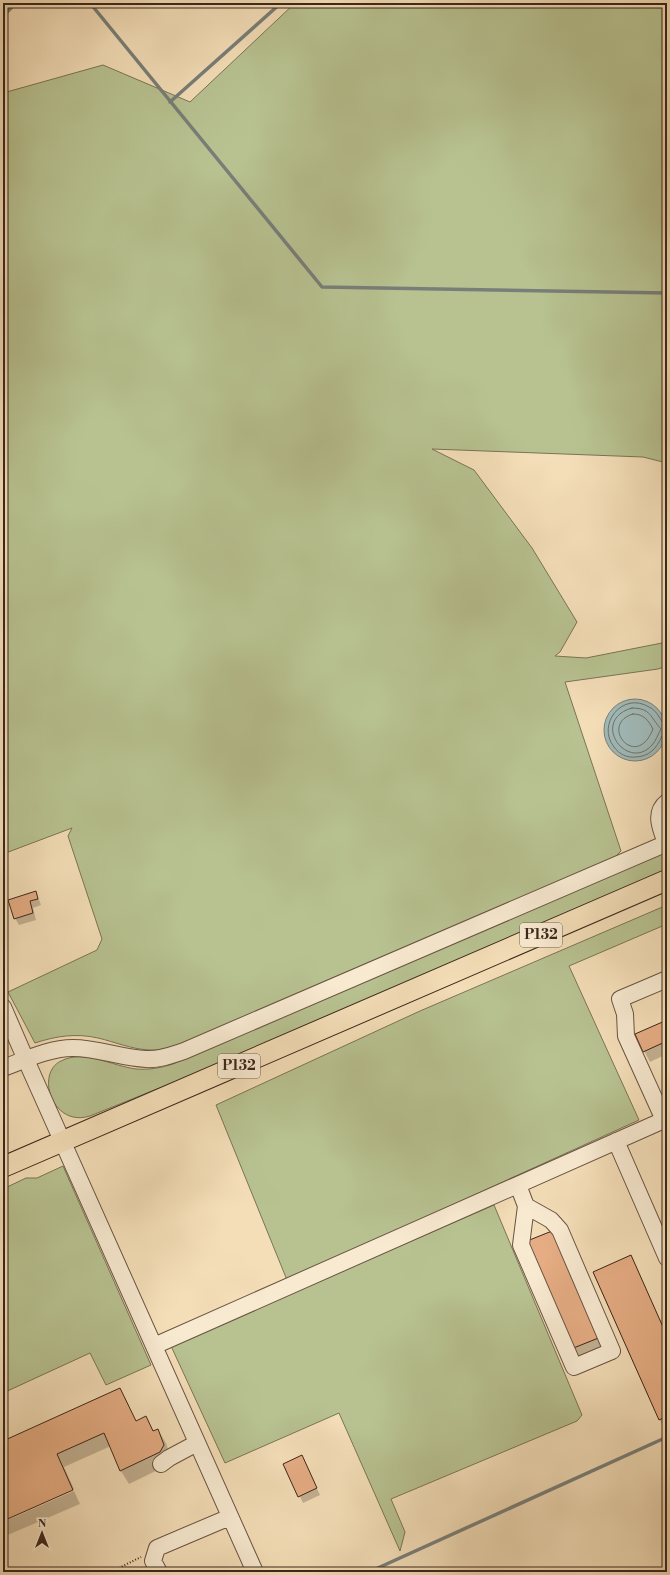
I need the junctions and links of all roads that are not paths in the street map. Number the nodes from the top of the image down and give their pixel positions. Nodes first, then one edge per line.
1 (667, 802) edge
2 (667, 843) edge
3 (667, 880) edge
4 (667, 979) edge
5 (3, 1007) edge
6 (26, 1060) junction
7 (3, 1068) edge
8 (666, 1120) edge
9 (616, 1141) junction
10 (63, 1142) junction
11 (3, 1168) edge
12 (518, 1185) junction
13 (526, 1206) junction
14 (667, 1258) edge
15 (154, 1346) junction
16 (197, 1443) junction
17 (161, 1464) dead end
18 (230, 1517) junction
19 (159, 1572) edge
20 (255, 1572) edge

1 - 2 street
2 - 6 street
3 - 10 main road, P132
4 - 8 street
5 - 6 street
6 - 7 street
6 - 10 street
8 - 9 street
9 - 12 street
9 - 14 street
10 - 11 main road, P132
10 - 15 street
12 - 13 street
12 - 15 street
13 - 13 street
15 - 16 street
16 - 17 street
16 - 18 street
18 - 19 street
18 - 20 street

